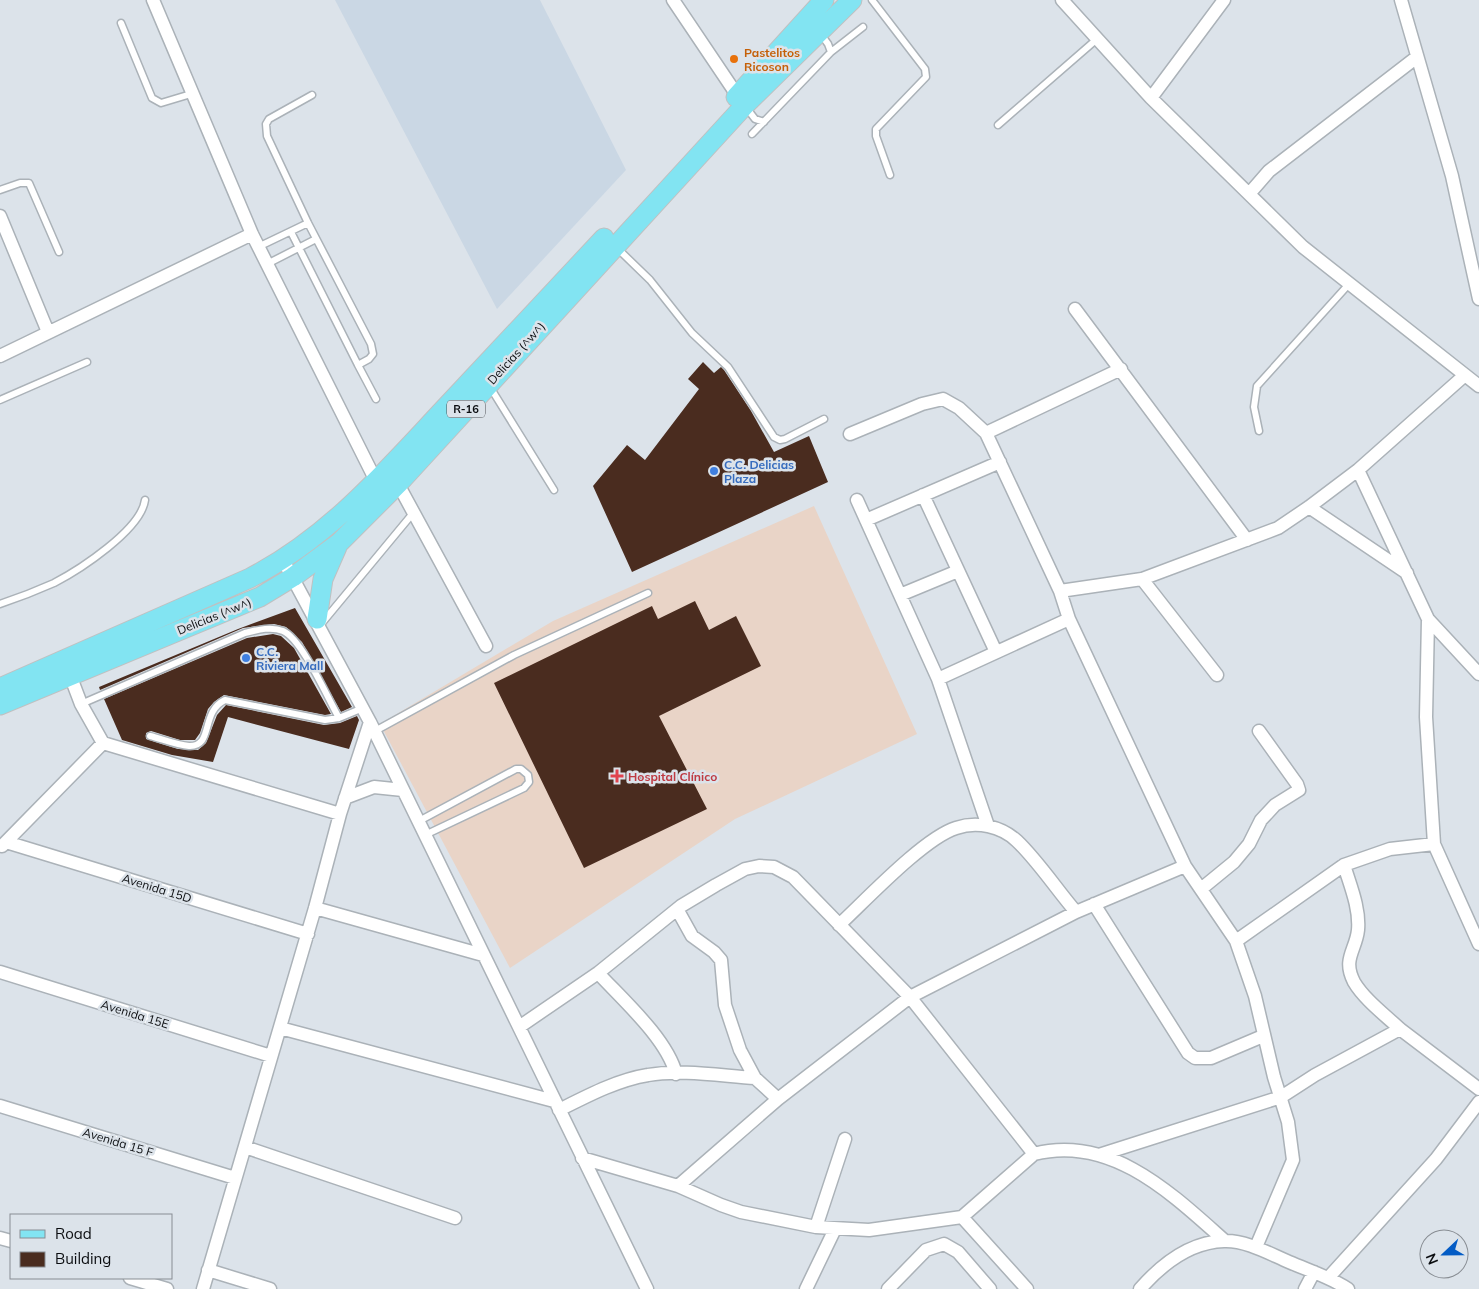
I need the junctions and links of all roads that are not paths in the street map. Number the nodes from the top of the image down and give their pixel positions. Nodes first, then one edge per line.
1 (153, 0) edge
2 (672, 0) edge
3 (824, 0) edge
4 (852, 0) edge
5 (872, 0) edge
6 (1062, 0) edge
7 (1224, 0) edge
8 (1401, 0) edge
9 (121, 23) dead end
10 (862, 27) dead end
11 (819, 32) junction
12 (1097, 39) junction
13 (831, 52) junction
14 (1417, 57) junction
15 (191, 94) junction
16 (312, 95) dead end
17 (1151, 98) junction
18 (741, 101) junction
19 (764, 122) junction
20 (998, 125) dead end
21 (752, 134) dead end
22 (890, 174) dead end
23 (0, 190) edge
24 (1249, 194) junction
25 (0, 216) edge
26 (308, 224) junction
27 (291, 232) junction
28 (252, 234) junction
29 (316, 240) junction
30 (6, 245) edge
31 (615, 246) junction
32 (258, 247) junction
33 (298, 248) junction
34 (59, 252) dead end
35 (267, 264) junction
36 (1349, 284) junction
37 (1479, 299) edge
38 (1074, 309) dead end
39 (48, 332) junction
40 (0, 356) edge
41 (87, 362) dead end
42 (358, 365) junction
43 (1121, 369) junction
44 (1465, 375) junction
45 (488, 384) junction
46 (1479, 386) edge
47 (376, 399) dead end
48 (0, 400) edge
49 (824, 420) dead end
50 (1259, 431) dead end
51 (986, 433) junction
52 (850, 434) dead end
53 (1000, 462) junction
54 (1358, 470) junction
55 (376, 481) junction
56 (398, 484) junction
57 (554, 490) dead end
58 (922, 495) junction
59 (145, 500) dead end
60 (857, 500) dead end
61 (1309, 507) junction
62 (414, 512) junction
63 (866, 520) junction
64 (1247, 540) junction
65 (338, 543) junction
66 (283, 560) junction
67 (958, 571) junction
68 (1406, 573) junction
69 (293, 577) junction
70 (1142, 579) junction
71 (1060, 591) junction
72 (648, 593) dead end
73 (900, 595) junction
74 (0, 604) edge
75 (1069, 619) junction
76 (1428, 619) junction
77 (318, 623) junction
78 (486, 646) dead end
79 (996, 652) junction
80 (1479, 674) edge
81 (70, 675) junction
82 (1217, 675) dead end
83 (938, 679) junction
84 (0, 688) edge
85 (81, 704) junction
86 (0, 705) edge
87 (363, 708) junction
88 (339, 718) junction
89 (372, 727) junction
90 (1259, 731) dead end
91 (150, 736) dead end
92 (103, 744) junction
93 (403, 790) junction
94 (345, 798) junction
95 (340, 814) junction
96 (418, 822) junction
97 (988, 826) junction
98 (425, 835) junction
99 (1434, 844) junction
100 (3, 845) edge
101 (1344, 865) junction
102 (1185, 866) junction
103 (1201, 889) junction
104 (1094, 904) junction
105 (315, 908) junction
106 (677, 910) junction
107 (1076, 912) junction
108 (839, 925) junction
109 (308, 934) junction
110 (1236, 941) junction
111 (1479, 944) edge
112 (483, 955) junction
113 (0, 972) edge
114 (598, 973) junction
115 (910, 997) junction
116 (519, 1027) junction
117 (280, 1028) junction
118 (1400, 1029) junction
119 (1263, 1036) junction
120 (271, 1056) junction
121 (676, 1074) junction
122 (755, 1078) junction
123 (1479, 1089) edge
124 (1281, 1096) junction
125 (778, 1099) junction
126 (1479, 1102) edge
127 (556, 1105) junction
128 (0, 1106) edge
129 (845, 1139) dead end
130 (245, 1147) junction
131 (1034, 1154) junction
132 (1099, 1155) junction
133 (582, 1158) junction
134 (235, 1178) junction
135 (678, 1186) junction
136 (962, 1216) junction
137 (455, 1218) dead end
138 (816, 1227) junction
139 (835, 1229) junction
140 (1225, 1241) junction
141 (1256, 1248) junction
142 (208, 1270) junction
143 (1314, 1272) junction
144 (1329, 1277) junction
145 (133, 1279) edge
146 (167, 1289) edge
147 (202, 1289) edge
148 (270, 1289) edge
149 (647, 1289) edge
150 (806, 1289) edge
151 (888, 1289) edge
152 (990, 1289) edge
153 (1027, 1289) edge
154 (1140, 1289) edge
155 (1304, 1289) edge
156 (1348, 1289) edge

1 - 15 street
2 - 18 street
3 - 18 main road, Delicias (^w^) / R-16
4 - 11 main road, Delicias (^w^) / R-16
5 - 22 lane
6 - 12 street
7 - 17 street
8 - 14 street
9 - 15 lane
10 - 13 lane
11 - 13 lane
11 - 18 main road, Delicias (^w^) / R-16
12 - 17 street
12 - 20 lane
13 - 19 lane
14 - 24 street
14 - 37 street
15 - 28 street
16 - 26 lane
17 - 24 street
18 - 19 lane
18 - 31 main road, Delicias (^w^) / R-16
18 - 55 main road, Delicias (^w^) / R-16
19 - 21 lane
23 - 34 lane
24 - 36 street
25 - 30 street
26 - 27 lane
26 - 29 lane
27 - 32 lane
27 - 33 lane
28 - 32 street
28 - 39 street
29 - 33 lane
29 - 42 lane
30 - 39 street
31 - 45 main road, Delicias (^w^) / R-16
31 - 49 lane
32 - 35 street
33 - 35 lane
33 - 42 lane
35 - 55 street
36 - 44 street
36 - 50 lane
38 - 43 street
39 - 40 street
41 - 48 lane
42 - 47 lane
43 - 51 street
43 - 64 street
44 - 46 street
44 - 54 street
45 - 56 main road, Delicias (^w^) / R-16
45 - 57 lane
51 - 52 street
51 - 53 street
53 - 58 street
53 - 71 street
54 - 61 street
54 - 68 street
55 - 66 main road, Delicias (^w^) / R-16
56 - 62 street
56 - 65 main road, Delicias (^w^) / R-16
58 - 63 street
58 - 67 street
59 - 74 lane
60 - 63 street
61 - 64 street
61 - 68 street
62 - 77 lane
62 - 78 street
63 - 73 street
64 - 70 street
65 - 69 main road, Delicias (^w^) / R-16
65 - 77 main road
66 - 69 street
66 - 84 main road, Delicias (^w^) / R-16
67 - 73 street
67 - 79 street
68 - 76 street
69 - 77 street
69 - 81 main road, Delicias (^w^) / R-16
70 - 71 street
70 - 82 street
71 - 75 street
72 - 89 lane
73 - 83 street
75 - 79 street
75 - 102 street
76 - 80 street
76 - 99 street
77 - 87 street
79 - 83 street
81 - 85 street
81 - 86 main road, Delicias (^w^) / R-16
83 - 97 street
85 - 88 lane
85 - 92 street
87 - 88 lane
87 - 89 street
88 - 91 lane
89 - 93 street
89 - 94 street
90 - 103 street
92 - 95 street
92 - 100 street
93 - 94 street
93 - 96 street
94 - 95 street
95 - 105 street
96 - 98 street
96 - 98 lane
97 - 107 street
97 - 108 street
98 - 112 street
99 - 101 street
99 - 111 street
100 - 109 street, Avenida 15D
101 - 110 street
101 - 118 street
102 - 103 street
102 - 104 street
103 - 110 street
104 - 107 street
104 - 119 street
105 - 109 street
105 - 112 street
106 - 108 street
106 - 114 street
106 - 122 street
107 - 115 street
108 - 115 street
109 - 117 street
110 - 119 street
112 - 116 street
113 - 120 street, Avenida 15E
114 - 116 street
114 - 121 street
115 - 125 street
115 - 131 street
116 - 127 street
117 - 120 street
117 - 127 street
118 - 123 street
118 - 124 street
119 - 124 street
120 - 130 street
121 - 122 street
121 - 127 street
122 - 125 street
124 - 132 street
124 - 141 street
125 - 135 street
126 - 144 street
127 - 133 street
128 - 134 street, Avenida 15 F
129 - 138 street
130 - 134 street
130 - 137 street
131 - 132 street
131 - 136 street
132 - 140 street
133 - 135 street
133 - 149 street
134 - 142 street
135 - 138 street
136 - 139 street
136 - 153 street
138 - 139 street
139 - 150 street
140 - 141 street
140 - 154 street
141 - 143 street
142 - 147 street
142 - 148 street
143 - 144 street
143 - 155 street
144 - 156 street
145 - 146 street
151 - 152 street

